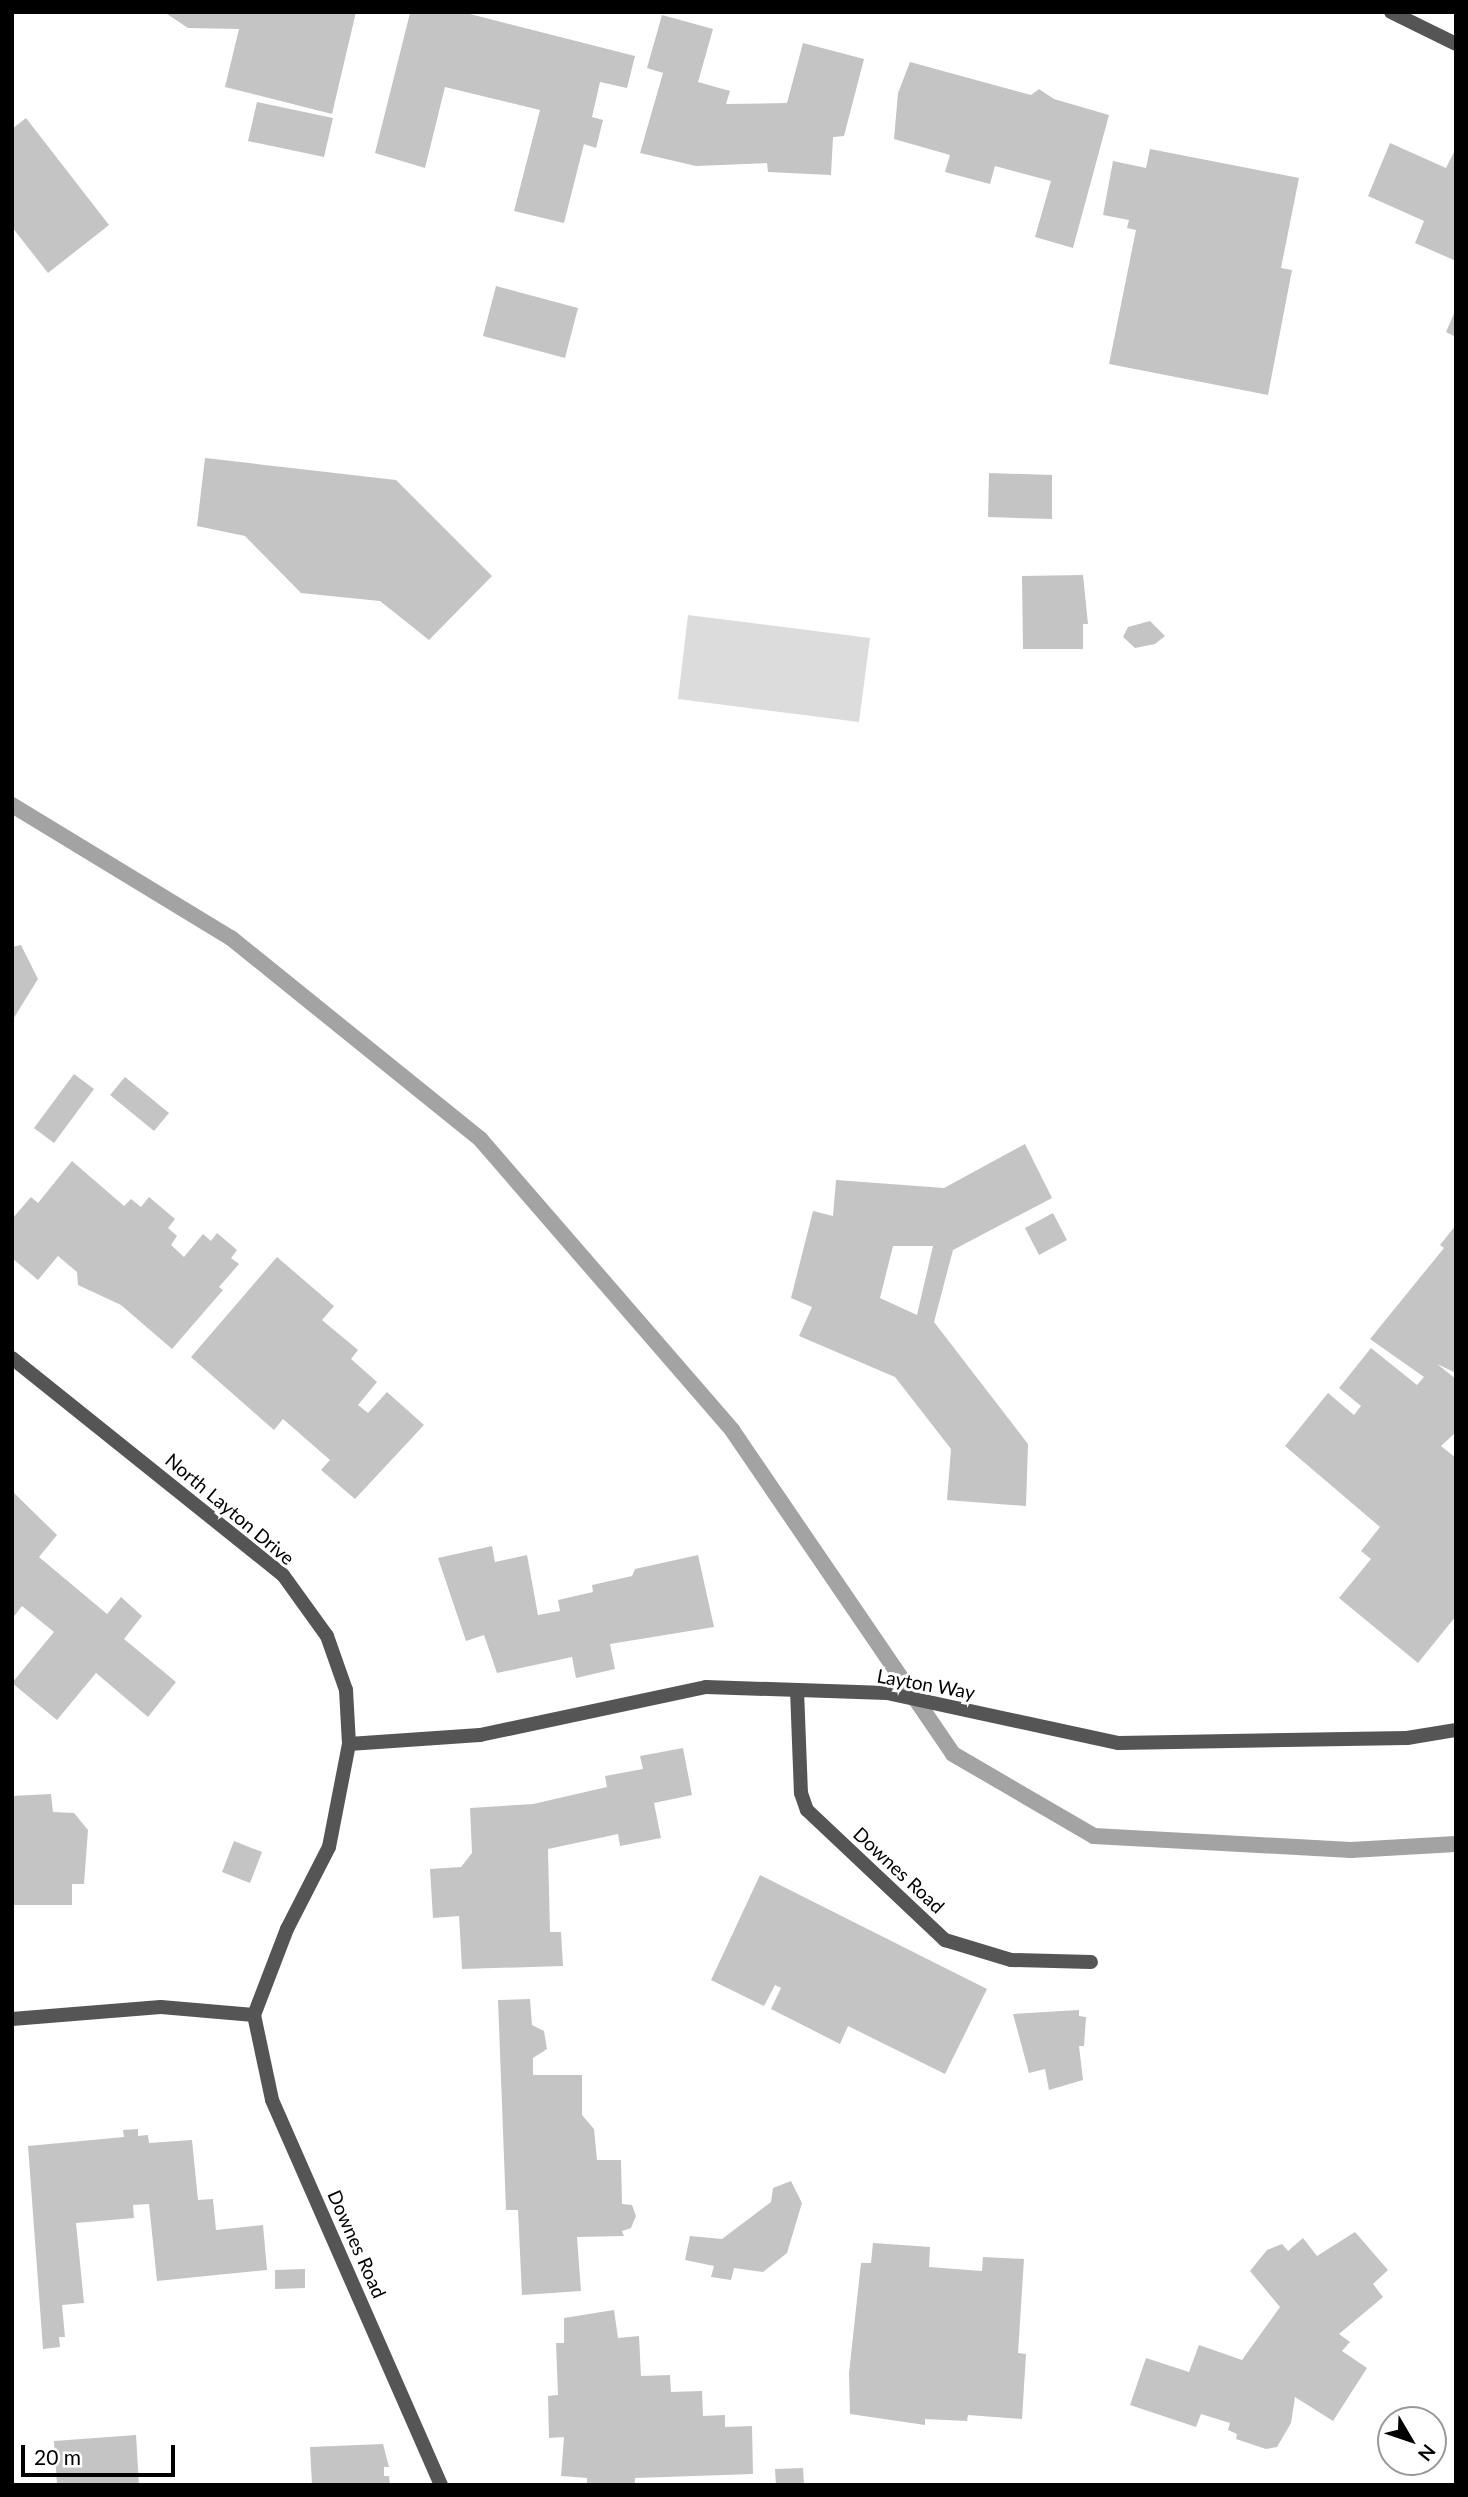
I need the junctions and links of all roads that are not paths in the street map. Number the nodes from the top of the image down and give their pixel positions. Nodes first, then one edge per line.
1 (1391, 12) edge
2 (1456, 44) edge
3 (12, 1358) edge
4 (797, 1690) junction
5 (1456, 1730) edge
6 (349, 1744) junction
7 (1091, 1962) dead end
8 (254, 2015) junction
9 (12, 2020) edge
10 (441, 2485) edge

1 - 2 street
3 - 6 street, North Layton Drive
4 - 5 street, Layton Way
4 - 6 street, Layton Way
4 - 7 street, Downes Road
6 - 8 street, North Layton Drive
8 - 9 street
8 - 10 street, Downes Road

